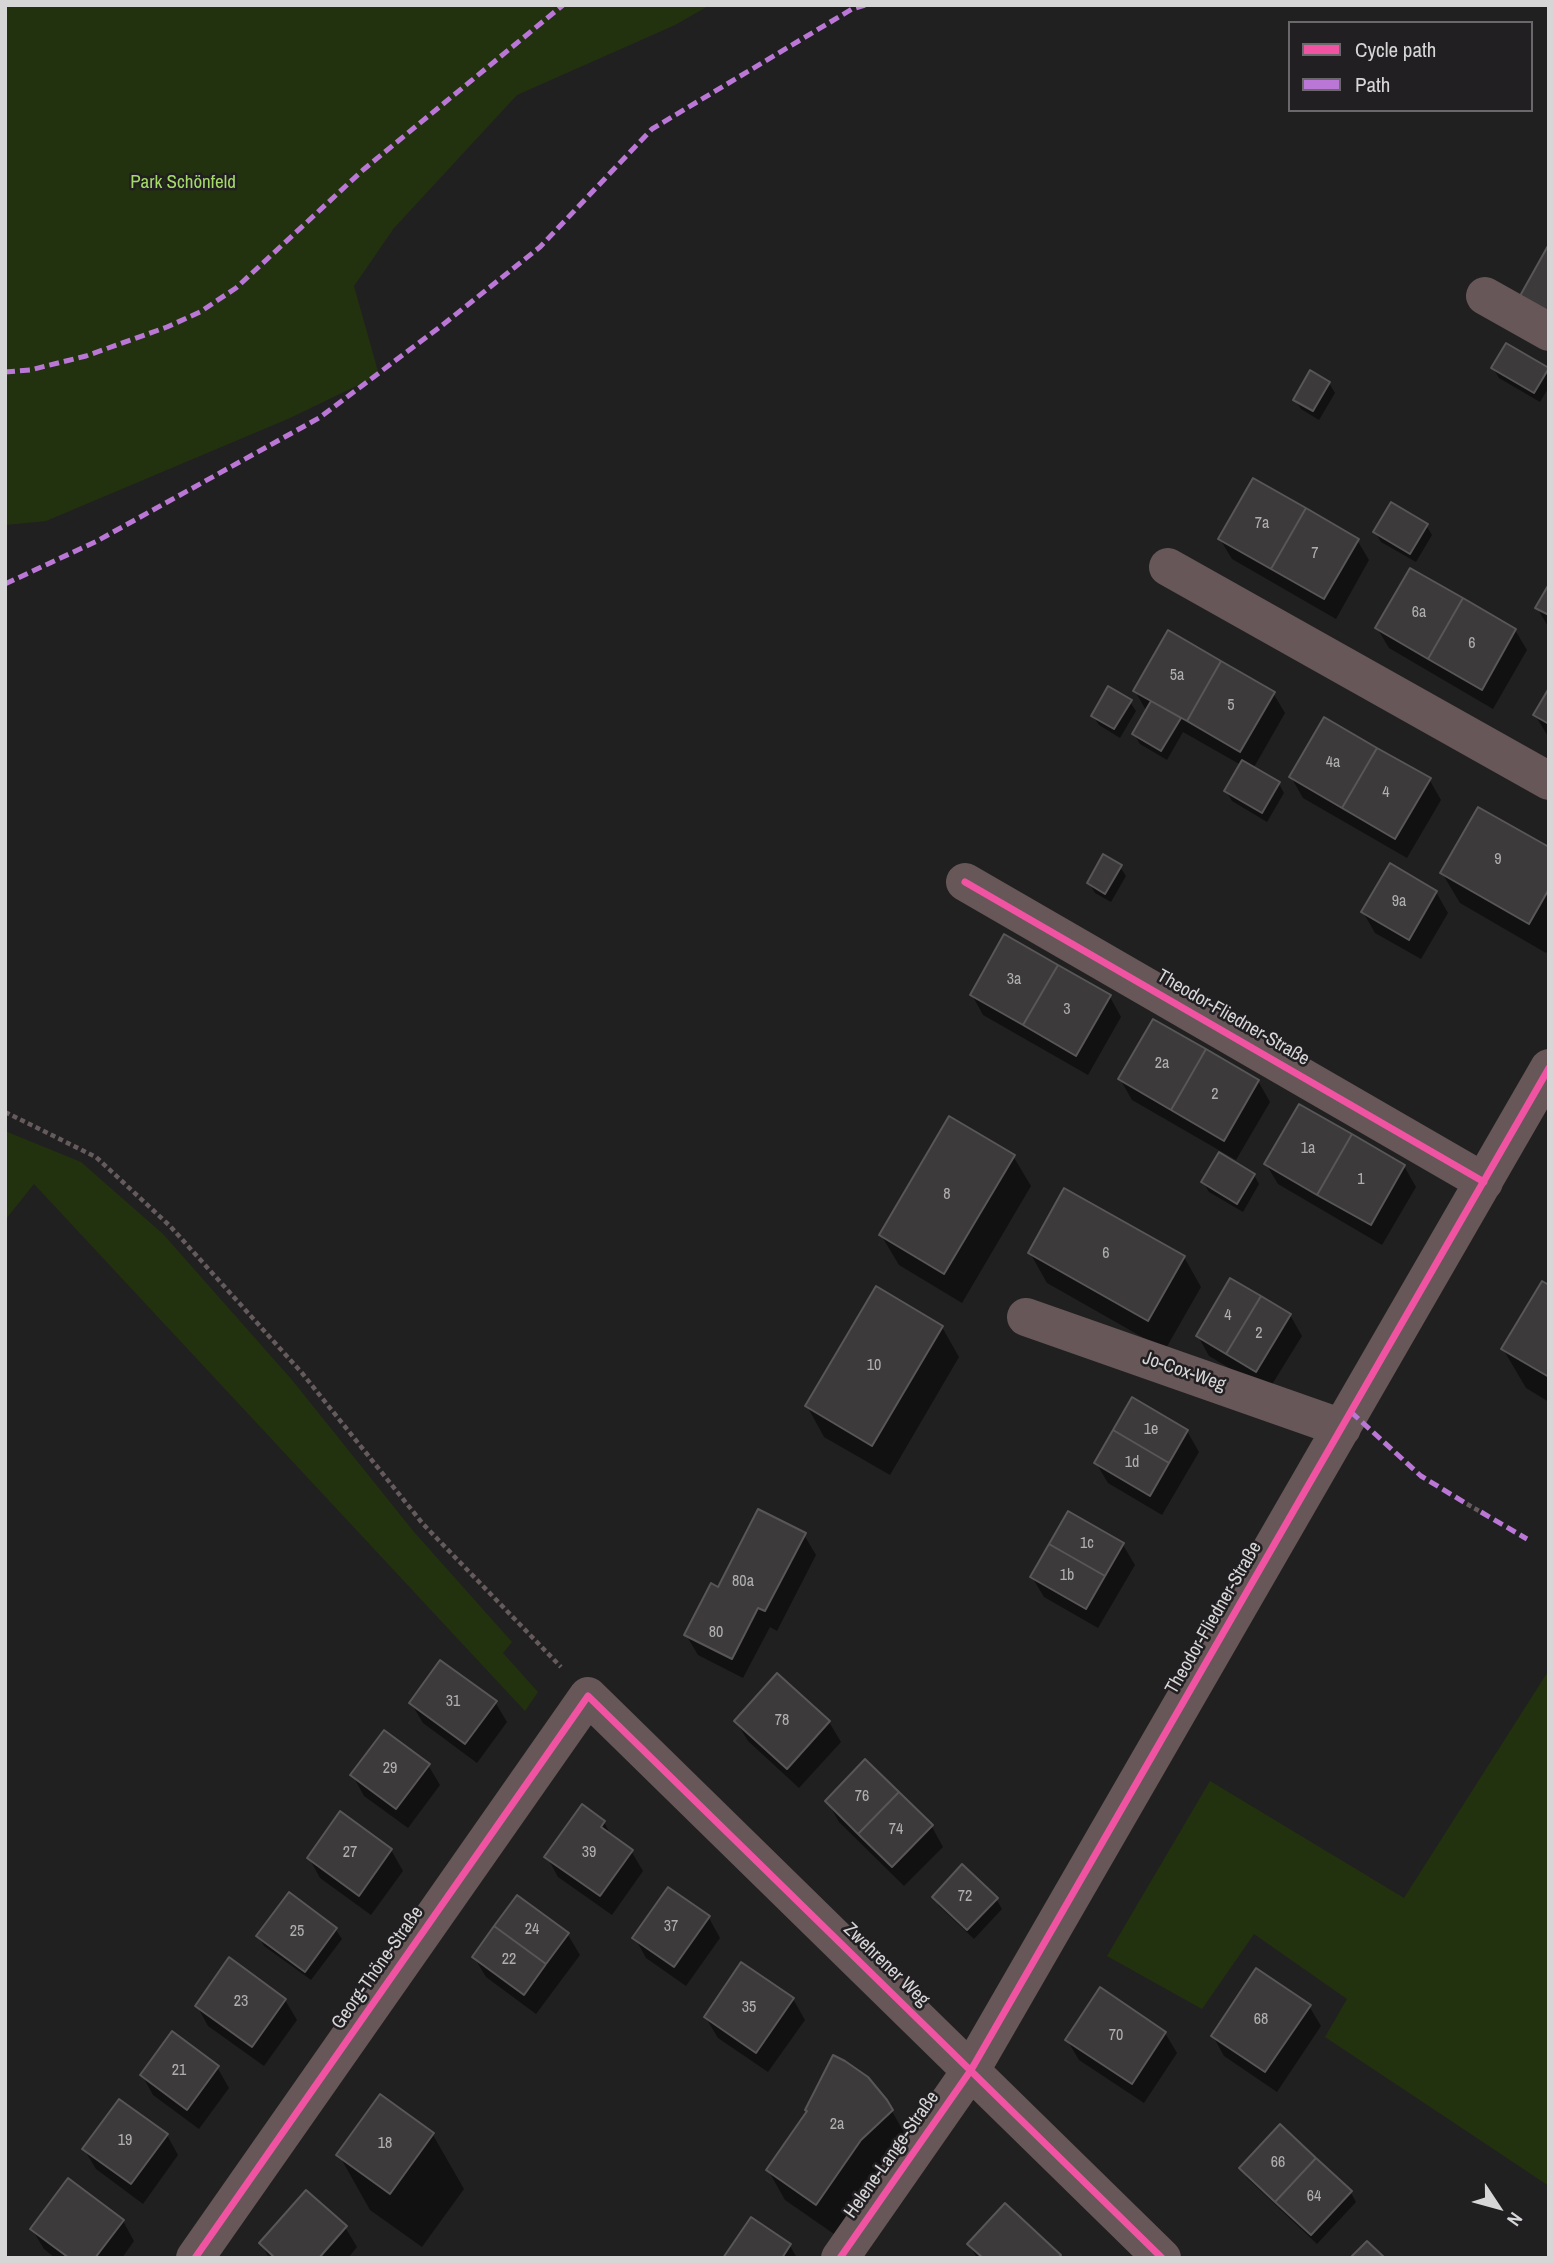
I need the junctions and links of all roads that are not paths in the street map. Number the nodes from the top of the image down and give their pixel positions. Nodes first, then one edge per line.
1 (1485, 296) dead end
2 (1549, 332) edge
3 (1168, 567) dead end
4 (1549, 782) edge
5 (965, 882) dead end
6 (1549, 1068) edge
7 (1484, 1182) junction
8 (1026, 1317) dead end
9 (1342, 1428) junction
10 (588, 1696) joint
11 (971, 2070) junction
12 (196, 2257) edge
13 (840, 2258) edge
14 (1162, 2258) edge

1 - 2 street
3 - 4 street
5 - 7 street, Theodor-Fliedner-Straße
6 - 7 street, Theodor-Fliedner-Straße
7 - 9 street, Theodor-Fliedner-Straße
8 - 9 street, Jo-Cox-Weg
9 - 11 street, Theodor-Fliedner-Straße
10 - 11 street, Zwehrener Weg
10 - 12 street, Georg-Thöne-Straße
11 - 13 street, Helene-Lange-Straße
11 - 14 street, Zwehrener Weg

